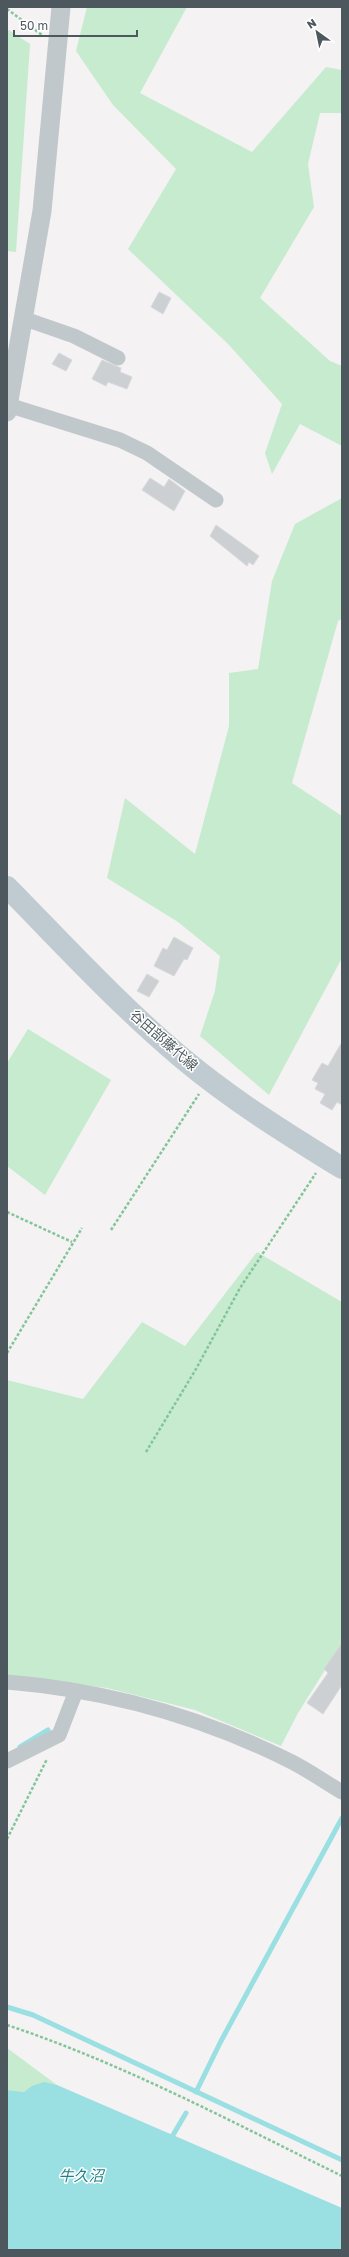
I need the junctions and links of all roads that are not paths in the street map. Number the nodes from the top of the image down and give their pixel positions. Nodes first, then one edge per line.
1 (61, 7) edge
2 (24, 319) junction
3 (118, 358) dead end
4 (8, 408) edge
5 (216, 500) dead end
6 (7, 887) edge
7 (333, 1162) edge
8 (7, 1682) edge
9 (76, 1691) junction
10 (7, 1761) edge
11 (342, 1792) edge

1 - 2 street
2 - 3 street
2 - 4 street
4 - 5 street
6 - 7 main road, 谷田部藤代線
8 - 9 street
9 - 10 street
9 - 11 street

